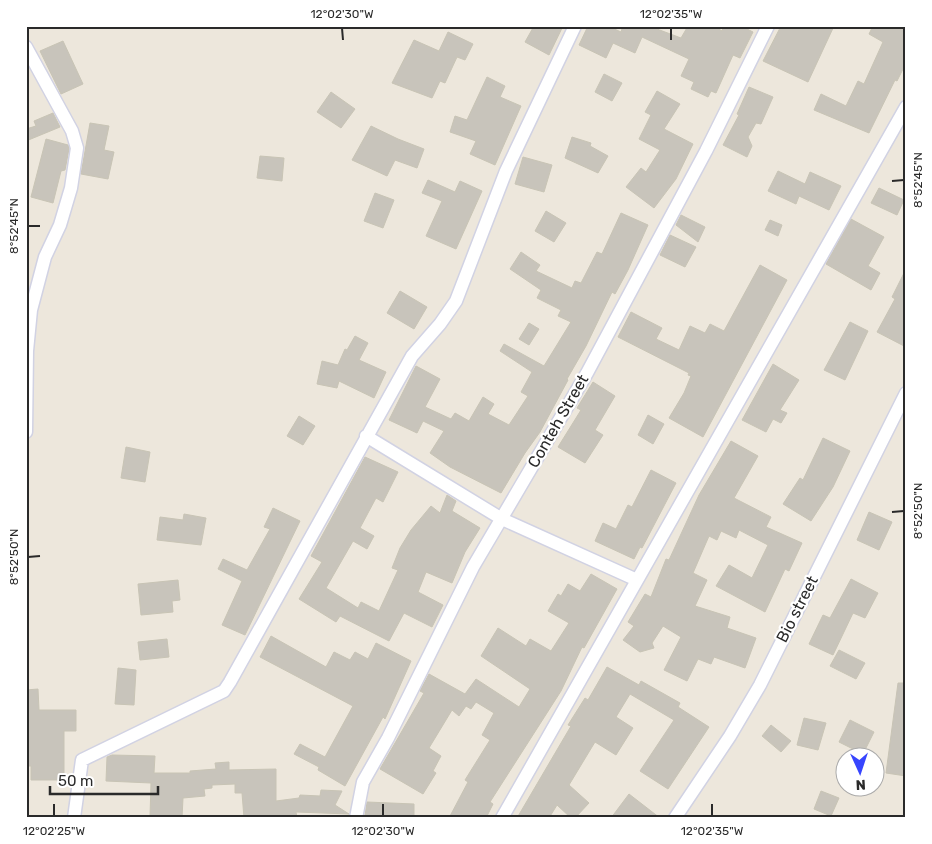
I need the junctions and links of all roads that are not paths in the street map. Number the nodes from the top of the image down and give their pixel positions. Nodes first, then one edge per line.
1 (576, 26) edge
2 (768, 26) edge
3 (26, 47) edge
4 (906, 107) edge
5 (906, 393) edge
6 (26, 432) edge
7 (366, 436) junction
8 (502, 519) junction
9 (637, 580) junction
10 (74, 818) edge
11 (356, 818) edge
12 (502, 818) edge
13 (675, 818) edge

1 - 7 street
2 - 8 street, Conteh Street
3 - 6 street
4 - 9 street
5 - 13 street, Bio street
7 - 8 street
7 - 10 street
8 - 9 street
8 - 11 street, Conteh Street
9 - 12 street

